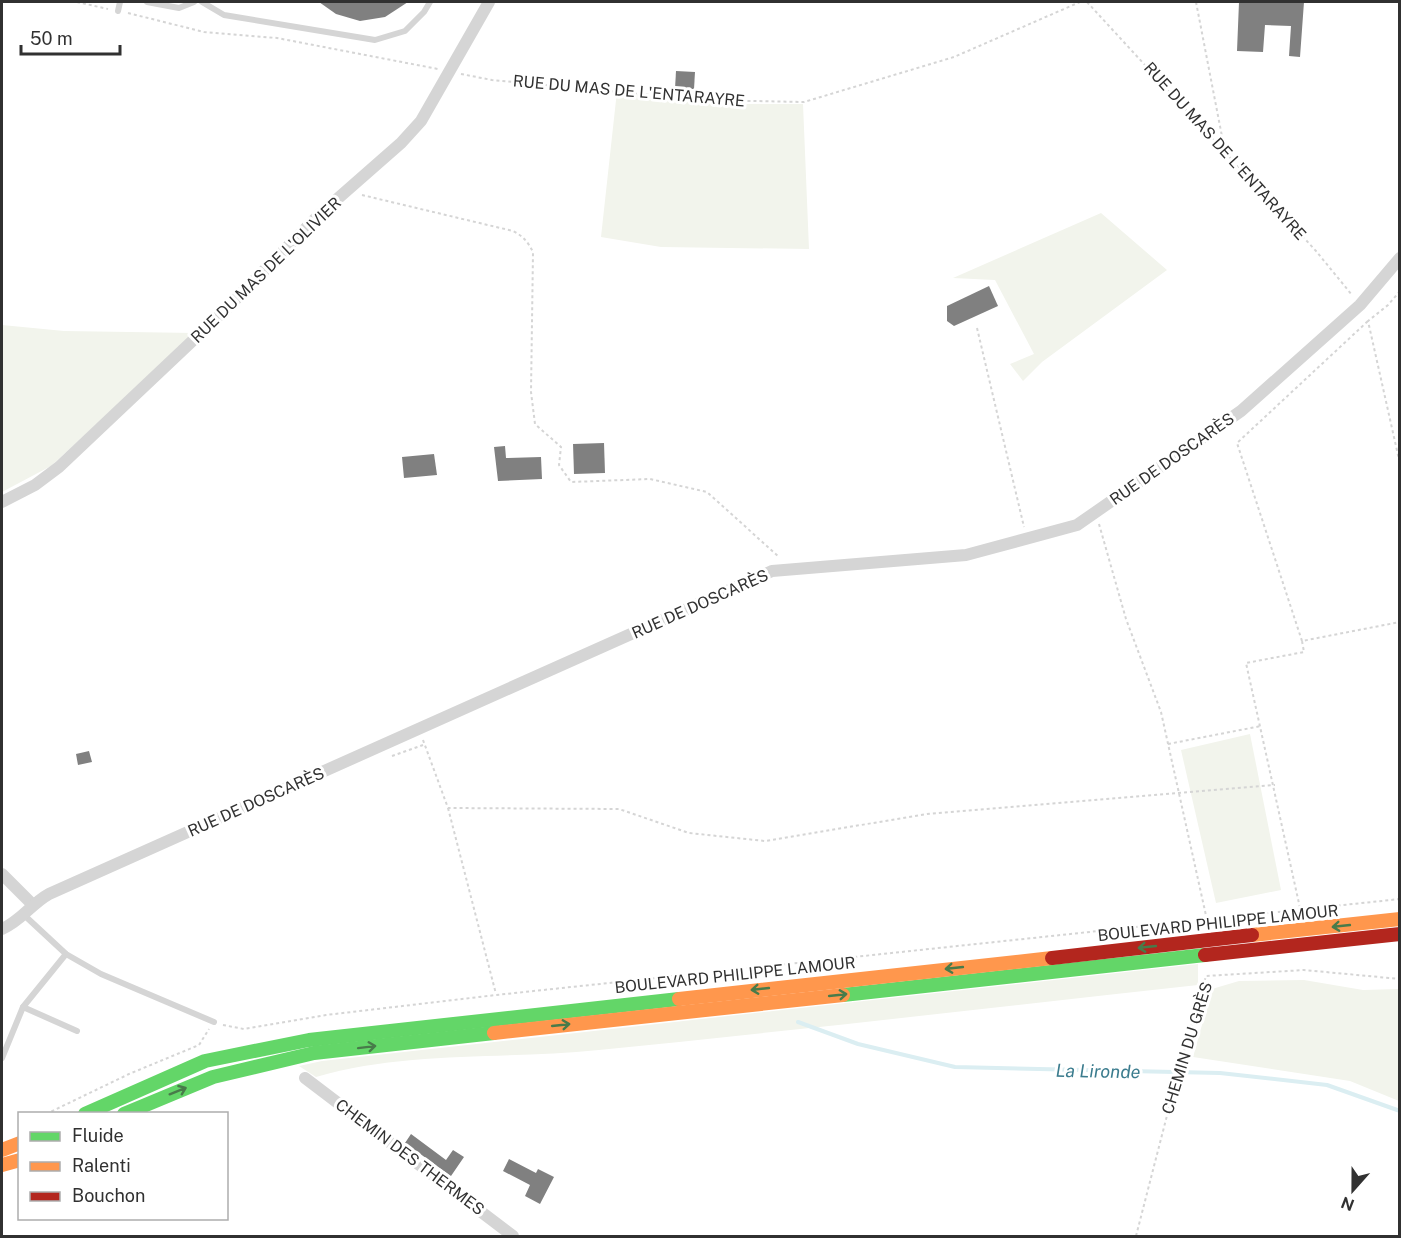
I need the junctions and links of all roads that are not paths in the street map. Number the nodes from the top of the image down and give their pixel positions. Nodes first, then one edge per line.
1 (120, 2) edge
2 (147, 2) edge
3 (194, 2) edge
4 (202, 2) edge
5 (430, 2) edge
6 (489, 2) edge
7 (118, 11) road end
8 (1400, 258) edge
9 (2, 502) edge
10 (2, 874) edge
11 (32, 904) junction
12 (24, 915) junction
13 (1400, 920) edge
14 (2, 929) edge
15 (1400, 934) edge
16 (66, 954) junction
17 (23, 1007) junction
18 (214, 1022) road end
19 (77, 1031) dead end
20 (2, 1058) edge
21 (305, 1078) dead end
22 (87, 1112) edge
23 (126, 1112) edge
24 (18, 1144) edge
25 (2, 1150) edge
26 (18, 1161) edge
27 (2, 1165) edge
28 (513, 1236) edge

1 - 7 lane
2 - 3 lane
4 - 5 lane
6 - 9 street, RUE DU MAS DE L'OLIVIER
8 - 11 street, RUE DE DOSCARÈS
10 - 11 street
11 - 12 street, RUE DE DOSCARÈS
12 - 14 street, RUE DE DOSCARÈS
12 - 16 lane
13 -> 22 main road, BOULEVARD PHILIPPE LAMOUR
23 -> 15 main road, BOULEVARD PHILIPPE LAMOUR
16 - 17 lane
16 - 18 lane
17 - 19 lane
17 - 20 lane
21 - 28 street, CHEMIN DES THERMES
24 - 25 main road
26 - 27 main road

